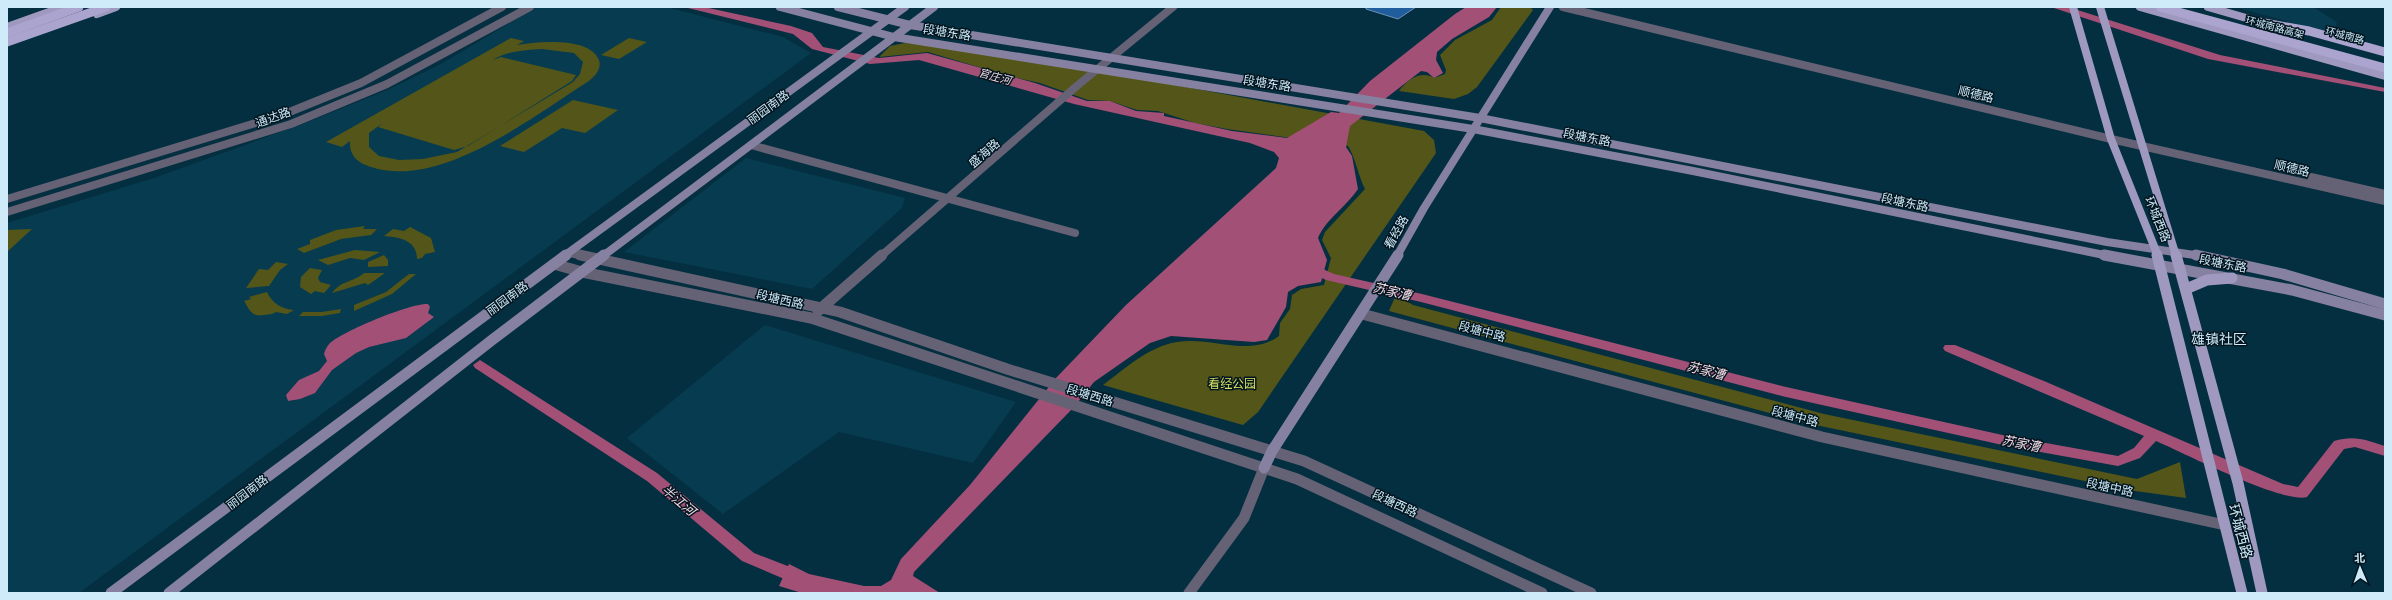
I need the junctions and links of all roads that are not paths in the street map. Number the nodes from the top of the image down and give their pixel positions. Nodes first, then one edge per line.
1 (63, 7) edge
2 (79, 7) edge
3 (106, 7) edge
4 (116, 7) edge
5 (502, 7) edge
6 (530, 7) edge
7 (780, 7) edge
8 (838, 7) edge
9 (905, 7) edge
10 (934, 7) edge
11 (1173, 7) edge
12 (1550, 7) edge
13 (1563, 7) edge
14 (1584, 7) edge
15 (2073, 7) edge
16 (2100, 7) edge
17 (2140, 7) edge
18 (2160, 7) edge
19 (2183, 7) edge
20 (2208, 7) edge
21 (888, 20) junction
22 (2259, 22) junction
23 (910, 25) junction
24 (7, 27) edge
25 (872, 31) junction
26 (7, 33) edge
27 (894, 36) junction
28 (2242, 36) joint
29 (7, 42) edge
30 (7, 46) edge
31 (2385, 52) edge
32 (2385, 56) edge
33 (1110, 59) junction
34 (2385, 62) edge
35 (2385, 68) edge
36 (1098, 69) junction
37 (2385, 74) edge
38 (1480, 118) junction
39 (1473, 129) junction
40 (2111, 135) junction
41 (2140, 142) junction
42 (750, 145) junction
43 (2385, 194) edge
44 (7, 199) edge
45 (948, 200) junction
46 (2385, 201) edge
47 (7, 212) edge
48 (1075, 233) dead end
49 (2155, 248) junction
50 (2175, 251) junction
51 (570, 253) junction
52 (598, 260) junction
53 (554, 264) junction
54 (2160, 264) junction
55 (2180, 268) junction
56 (582, 272) junction
57 (2232, 278) junction
58 (2186, 289) junction
59 (2385, 304) edge
60 (821, 308) junction
61 (1362, 314) junction
62 (2385, 315) edge
63 (811, 318) junction
64 (1272, 451) junction
65 (1264, 468) junction
66 (2224, 525) junction
67 (111, 593) edge
68 (169, 593) edge
69 (1189, 593) edge
70 (1542, 593) edge
71 (1591, 593) edge
72 (2242, 593) edge
73 (2262, 593) edge

1 - 24 main road
2 - 26 highway
3 - 29 highway
4 - 30 main road
5 - 44 street, 通达路
6 - 47 street, 通达路
7 - 25 main road, 段塘东路
8 - 21 main road, 段塘东路
9 - 21 main road, 丽园南路
10 - 23 main road, 丽园南路
11 - 33 street, 盛海路
12 - 38 main road, 看经路
13 - 40 street, 顺德路
14 - 40 street, 顺德路
15 - 40 main road, 环城西路
16 - 41 main road, 环城西路
17 - 28 main road
18 - 35 highway, 环城南路高架
19 - 34 highway, 环城南路高架
20 - 22 main road, 环城南路
21 - 23 main road, 段塘东路
21 - 25 main road, 丽园南路
22 - 31 highway
22 - 32 main road, 环城南路
23 - 27 main road, 丽园南路
23 - 33 main road, 段塘东路
25 - 27 main road, 段塘东路
25 - 51 main road, 丽园南路
27 - 36 main road, 段塘东路
27 - 42 main road, 丽园南路
28 - 37 highway
33 - 36 street, 盛海路
33 - 38 main road, 段塘东路
36 - 39 main road, 段塘东路
36 - 45 street, 盛海路
38 - 39 main road, 看经路
38 - 49 main road, 段塘东路
39 - 54 main road, 段塘东路
39 - 61 main road, 看经路
40 - 41 street, 顺德路
40 - 49 main road, 环城西路
41 - 43 street, 顺德路
41 - 46 street, 顺德路
41 - 50 main road, 环城西路
42 - 45 street
42 - 52 main road, 丽园南路
45 - 48 street
45 - 60 street, 盛海路
49 - 50 main road, 段塘东路
49 - 54 main road, 环城西路
50 - 55 main road, 环城西路
50 - 59 main road, 段塘东路
51 - 52 street, 段塘西路
51 - 53 main road, 丽园南路
52 - 56 main road, 丽园南路
52 - 60 street, 段塘西路
53 - 56 street, 段塘西路
53 - 67 main road, 丽园南路
54 - 55 main road, 段塘东路
54 - 66 main road, 环城西路
55 - 57 main road, 段塘东路
55 - 58 main road, 环城西路
56 - 63 street, 段塘西路
56 - 68 main road, 丽园南路
57 - 58 main road
57 - 62 main road, 段塘东路
58 - 73 main road, 环城西路
60 - 63 street, 盛海路
60 - 64 street, 段塘西路
61 - 64 main road, 看经路
61 - 66 street, 段塘中路
63 - 65 street, 段塘西路
64 - 65 main road, 看经路
64 - 71 street, 段塘西路
65 - 69 street
65 - 70 street, 段塘西路
66 - 72 main road, 环城西路

